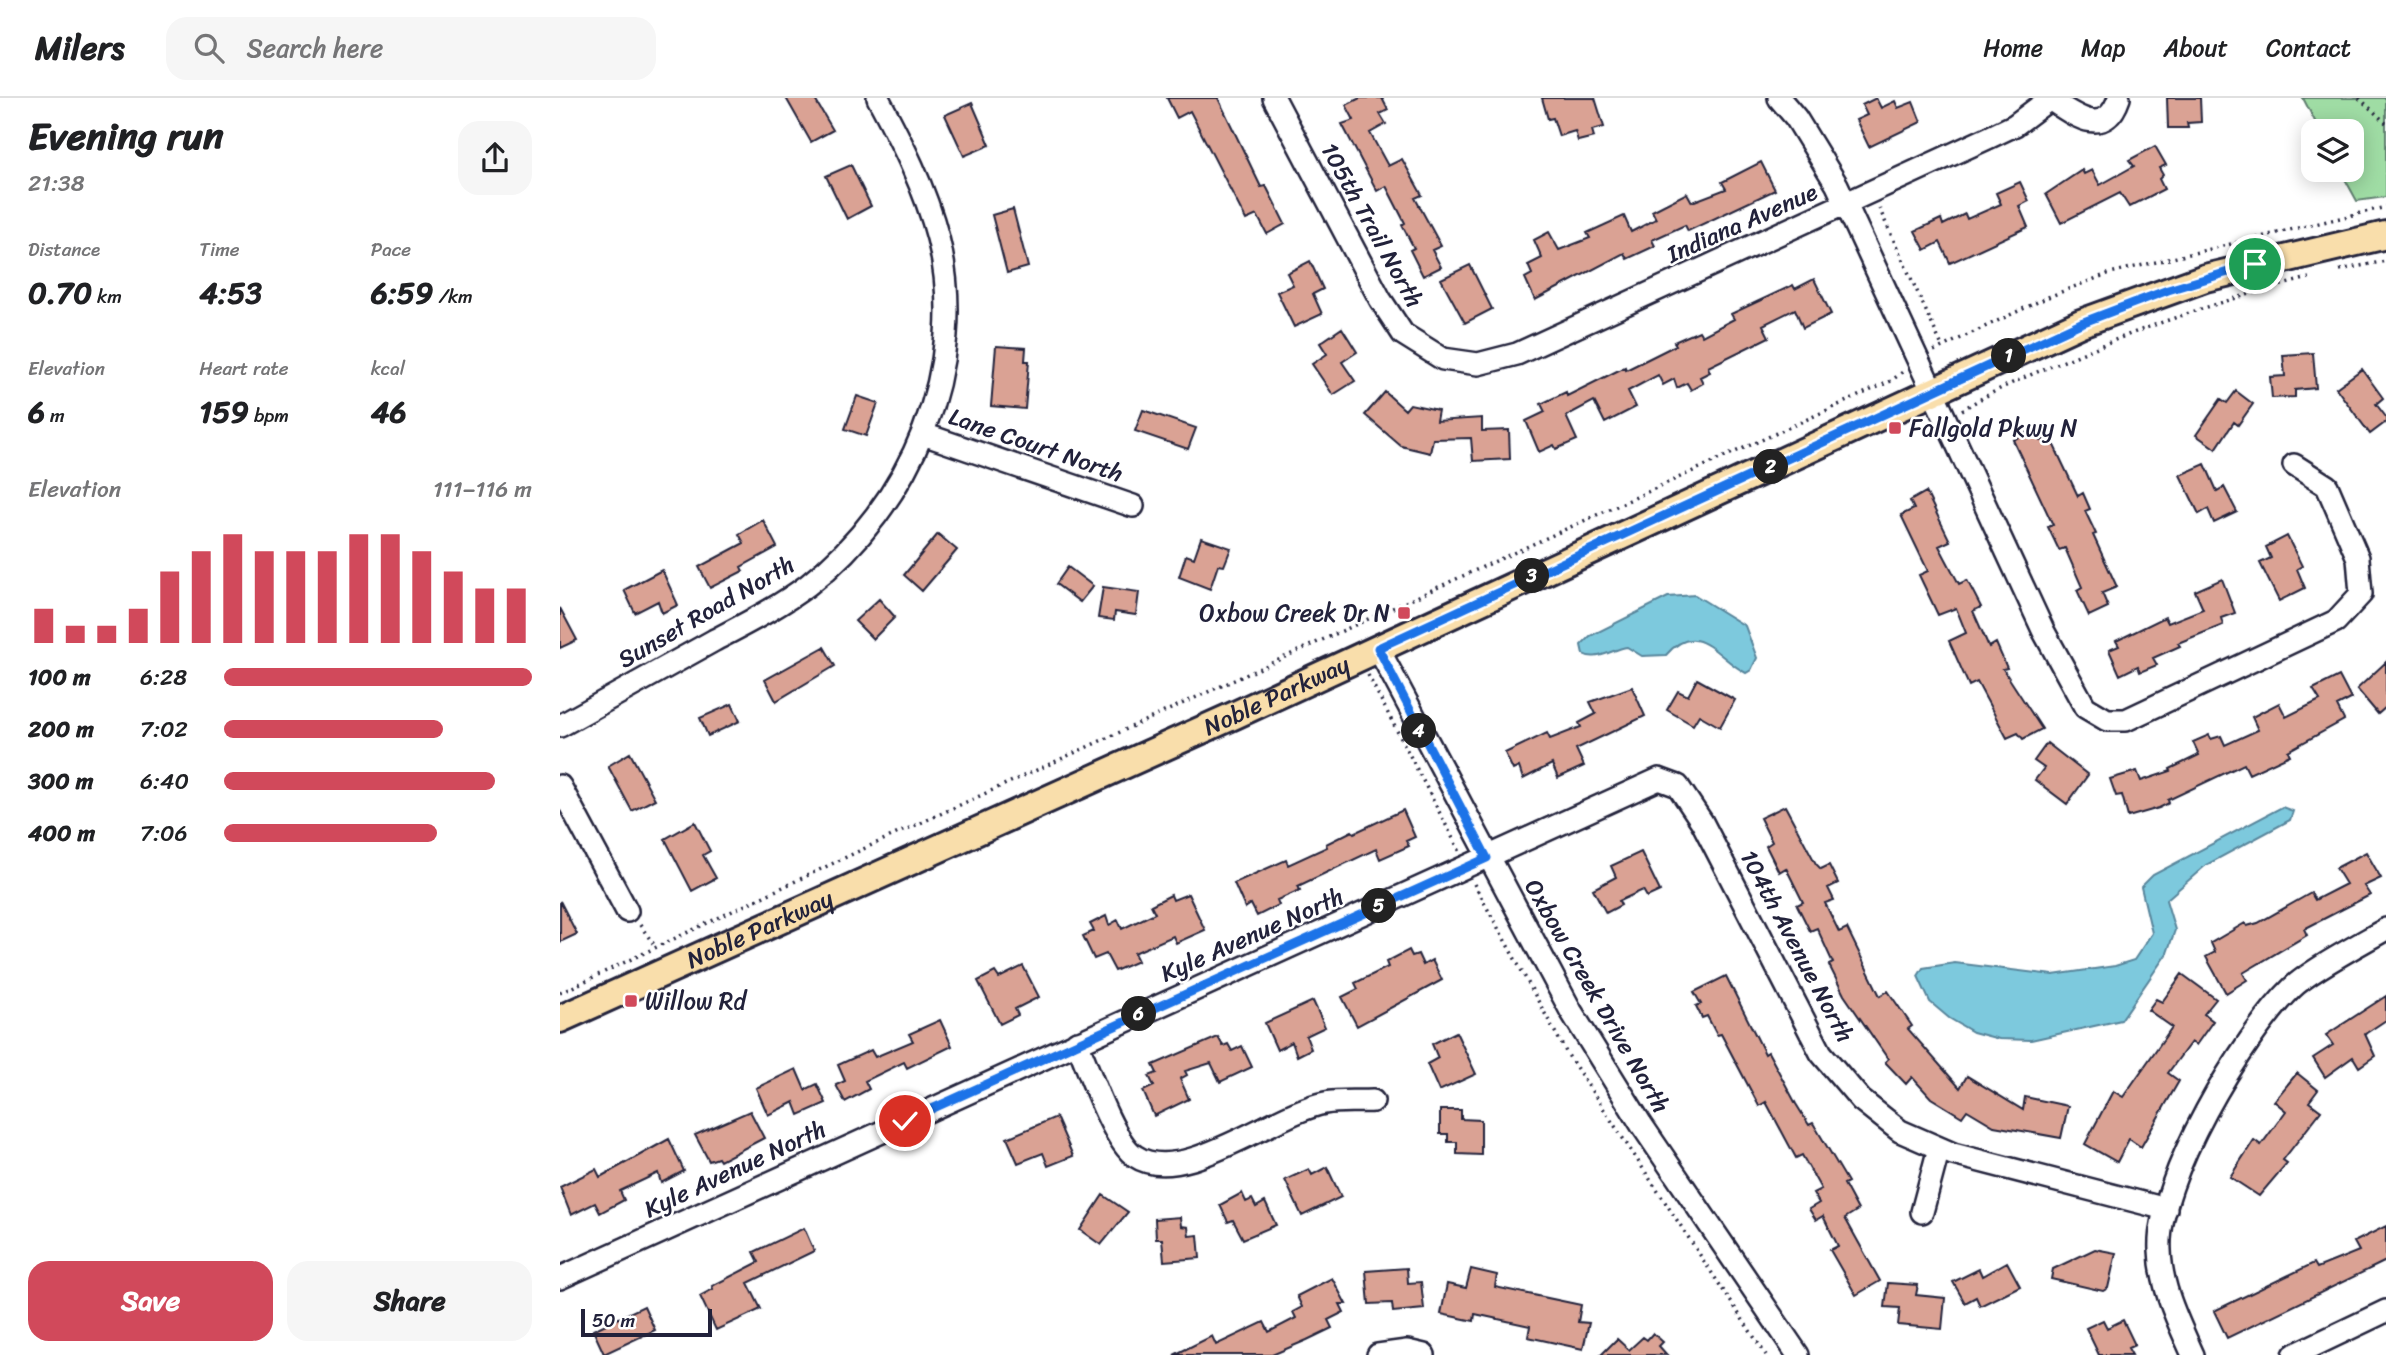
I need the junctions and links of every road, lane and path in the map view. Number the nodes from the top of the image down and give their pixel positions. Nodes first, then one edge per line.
1 (878, 98) edge
2 (1274, 98) edge
3 (1779, 98) edge
4 (2119, 98) edge
5 (2359, 98) edge
6 (2051, 99) edge
7 (2386, 124) edge
8 (1868, 194) junction
9 (1845, 205) junction
10 (2386, 207) edge
11 (2386, 234) edge
12 (2386, 261) edge
13 (2331, 272) dead end
14 (2318, 275) dead end
15 (1443, 359) joint
16 (1891, 381) dead end
17 (1933, 393) junction
18 (1962, 410) dead end
19 (923, 434) junction
20 (2294, 465) dead end
21 (1133, 506) dead end
22 (1378, 648) junction
23 (1373, 687) dead end
24 (560, 726) edge
25 (1659, 779) joint
26 (560, 786) edge
27 (1460, 852) dead end
28 (1487, 858) junction
29 (1474, 885) dead end
30 (627, 911) joint
31 (2386, 929) edge
32 (655, 946) junction
33 (560, 993) edge
34 (560, 1019) edge
35 (1077, 1042) junction
36 (1373, 1101) dead end
37 (1939, 1148) junction
38 (2166, 1209) junction
39 (1922, 1212) dead end
40 (560, 1278) edge
41 (2386, 1311) edge
42 (1378, 1355) edge
43 (1424, 1355) edge
44 (1766, 1355) edge
45 (1798, 1355) edge
46 (2193, 1355) edge
47 (2294, 1355) edge

1 - 19 street, Sunset Road North
2 - 15 street, 105th Trail North
3 - 9 street
4 - 6 street
5 - 7 path
6 - 8 street, Indiana Avenue
8 - 9 street, Indiana Avenue
8 - 10 path
9 - 15 street, Indiana Avenue
9 - 17 street
11 - 17 main road, Noble Parkway
12 - 13 path
14 - 18 path
16 - 32 path
17 - 20 street
17 - 22 main road, Noble Parkway
19 - 21 street, Lane Court North
19 - 24 street, Sunset Road North
22 - 28 street, Oxbow Creek Drive North
22 - 34 main road, Noble Parkway
23 - 27 path
25 - 28 street, Kyle Avenue North
25 - 37 street, 104th Avenue North
26 - 30 street
28 - 35 street, Kyle Avenue North
28 - 45 street, Oxbow Creek Drive North
29 - 44 path
30 - 32 path
31 - 38 street
32 - 33 path
35 - 36 street
35 - 40 street, Kyle Avenue North
37 - 38 street, 104th Avenue North
37 - 39 street
38 - 46 street
41 - 47 street
42 - 43 street

